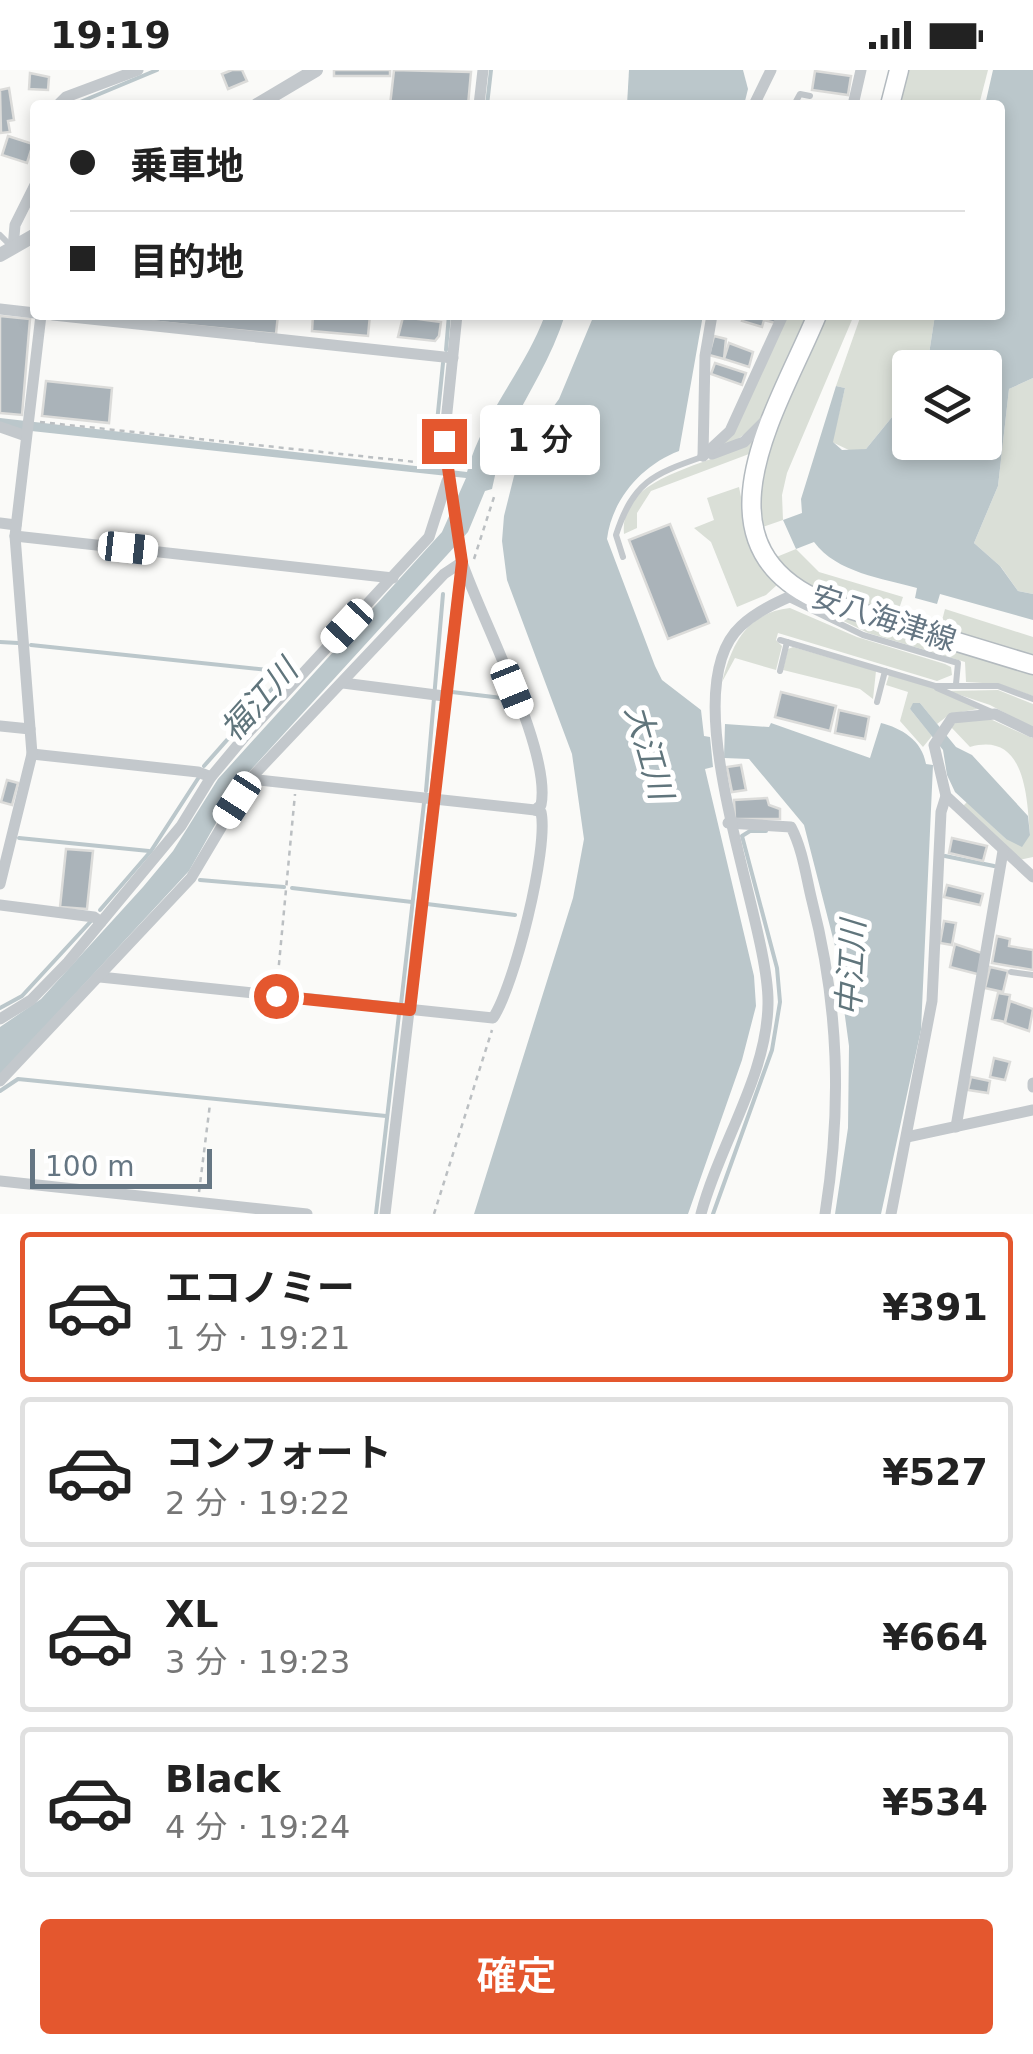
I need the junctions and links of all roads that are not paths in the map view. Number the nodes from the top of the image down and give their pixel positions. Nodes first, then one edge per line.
1 (138, 70) edge
2 (316, 70) edge
3 (483, 70) edge
4 (770, 70) edge
5 (861, 70) edge
6 (899, 70) edge
7 (810, 96) dead end
8 (63, 100) edge
9 (265, 100) edge
10 (480, 100) edge
11 (756, 100) edge
12 (795, 100) edge
13 (854, 100) edge
14 (891, 100) edge
15 (30, 196) edge
16 (0, 234) edge
17 (30, 238) edge
18 (6, 252) edge
19 (0, 309) edge
20 (30, 313) edge
21 (37, 320) edge
22 (99, 320) edge
23 (456, 320) edge
24 (711, 320) edge
25 (781, 320) edge
26 (815, 320) edge
27 (452, 358) junction
28 (782, 400) junction
29 (0, 427) edge
30 (27, 430) junction
31 (703, 456) junction
32 (447, 474) junction
33 (0, 523) edge
34 (16, 530) junction
35 (462, 556) junction
36 (623, 557) dead end
37 (393, 578) junction
38 (793, 595) junction
39 (1033, 664) edge
40 (780, 671) dead end
41 (886, 672) junction
42 (343, 683) junction
43 (956, 684) junction
44 (936, 686) junction
45 (439, 696) junction
46 (1033, 699) edge
47 (877, 702) dead end
48 (994, 714) junction
49 (0, 726) edge
50 (30, 729) junction
51 (1032, 732) edge
52 (32, 754) junction
53 (211, 777) junction
54 (250, 780) junction
55 (946, 796) junction
56 (433, 798) junction
57 (535, 810) junction
58 (728, 824) junction
59 (1003, 852) junction
60 (1033, 877) edge
61 (0, 884) edge
62 (0, 905) edge
63 (101, 922) junction
64 (1011, 972) dead end
65 (1033, 975) edge
66 (100, 978) junction
67 (410, 1010) junction
68 (0, 1020) edge
69 (0, 1081) edge
70 (1033, 1110) edge
71 (956, 1127) junction
72 (907, 1137) junction
73 (0, 1182) edge
74 (307, 1214) edge
75 (385, 1214) edge
76 (701, 1214) edge
77 (824, 1214) edge
78 (890, 1214) edge

1 - 8 street
2 - 9 street
3 - 10 street
4 - 11 street
5 - 13 street
6 - 14 main road
7 - 12 lane
15 - 18 street
16 - 18 lane
17 - 18 street
19 - 20 street
21 - 30 street
22 - 27 street
23 - 27 street
24 - 31 street
25 - 31 street
26 - 28 main road, 安八海津線
27 - 32 street
28 - 31 street
28 - 38 main road, 安八海津線
29 - 30 street
30 - 34 street
31 - 36 lane
32 - 35 street
32 - 37 street
33 - 34 street
34 - 37 street
34 - 50 street
35 - 42 street
35 - 45 street
35 - 57 street
37 - 53 street
38 - 39 main road, 安八海津線
38 - 43 lane
38 - 58 street
40 - 41 lane
41 - 44 lane
41 - 47 lane
42 - 45 street
42 - 54 street
43 - 44 lane
43 - 46 lane
44 - 48 lane
45 - 56 street
48 - 51 street
48 - 55 street
49 - 50 street
50 - 52 street
52 - 53 street
52 - 61 street
53 - 63 street
54 - 56 street
54 - 66 street
55 - 59 street
55 - 72 street
56 - 57 street
56 - 67 street
57 - 67 street
58 - 76 street
58 - 77 street
59 - 60 street
59 - 71 street
62 - 63 street
63 - 68 street
64 - 65 lane
66 - 67 street
66 - 69 street
67 - 75 street
70 - 71 street
71 - 72 street
72 - 78 street
73 - 74 street

